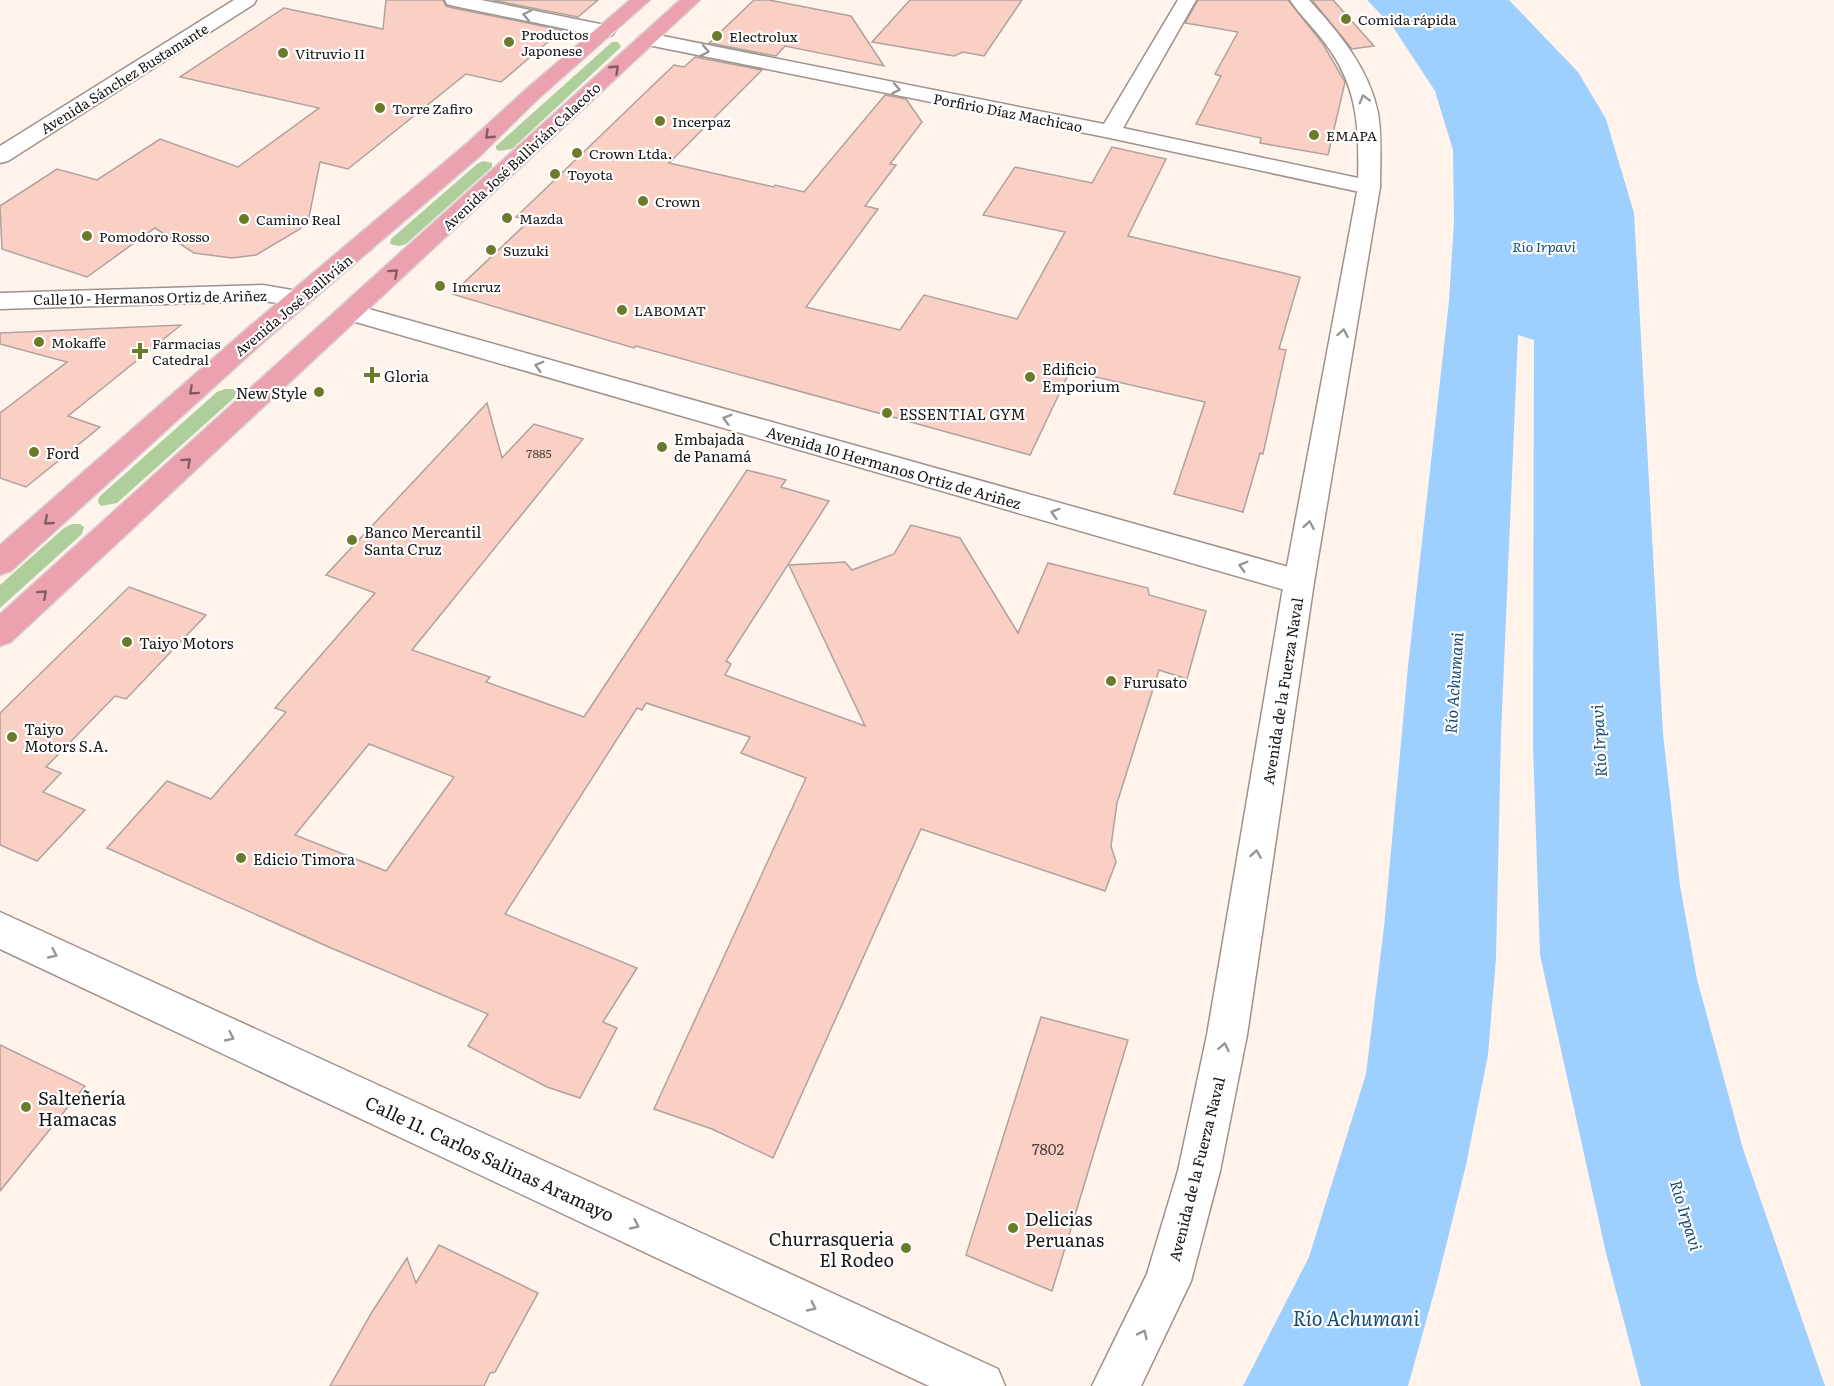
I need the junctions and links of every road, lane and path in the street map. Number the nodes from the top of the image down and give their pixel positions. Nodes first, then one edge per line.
1 (247, 0) edge
2 (454, 0) edge
3 (641, 0) edge
4 (691, 0) edge
5 (1187, 0) edge
6 (1299, 0) edge
7 (605, 31) junction
8 (648, 39) junction
9 (1110, 132) junction
10 (0, 156) edge
11 (1369, 187) junction
12 (300, 298) junction
13 (0, 301) edge
14 (351, 312) junction
15 (0, 563) edge
16 (1299, 582) junction
17 (0, 633) edge
18 (0, 930) edge
19 (981, 1386) edge
20 (1116, 1386) edge

1 - 10 street, Avenida Sánchez Bustamante
7 -> 2 street
3 - 7 main road
4 - 8 main road, Avenida José Ballivián Calacoto
5 - 9 street
11 -> 6 street, Avenida de la Fuerza Naval
7 - 8 main road
7 -> 12 main road, Avenida José Ballivián
8 -> 9 street, Porfirio Díaz Machicao
14 -> 8 main road, Avenida José Ballivián Calacoto
9 - 11 street, Porfirio Díaz Machicao
16 -> 11 street, Avenida de la Fuerza Naval
12 - 13 street, Calle 10 - Hermanos Ortiz de Ariñez
12 - 14 main road
12 -> 15 main road, Avenida José Ballivián
16 -> 14 street, Avenida 10 Hermanos Ortiz de Ariñez
17 -> 14 main road
20 -> 16 street, Avenida de la Fuerza Naval
18 -> 19 street, Calle 11. Carlos Salinas Aramayo

